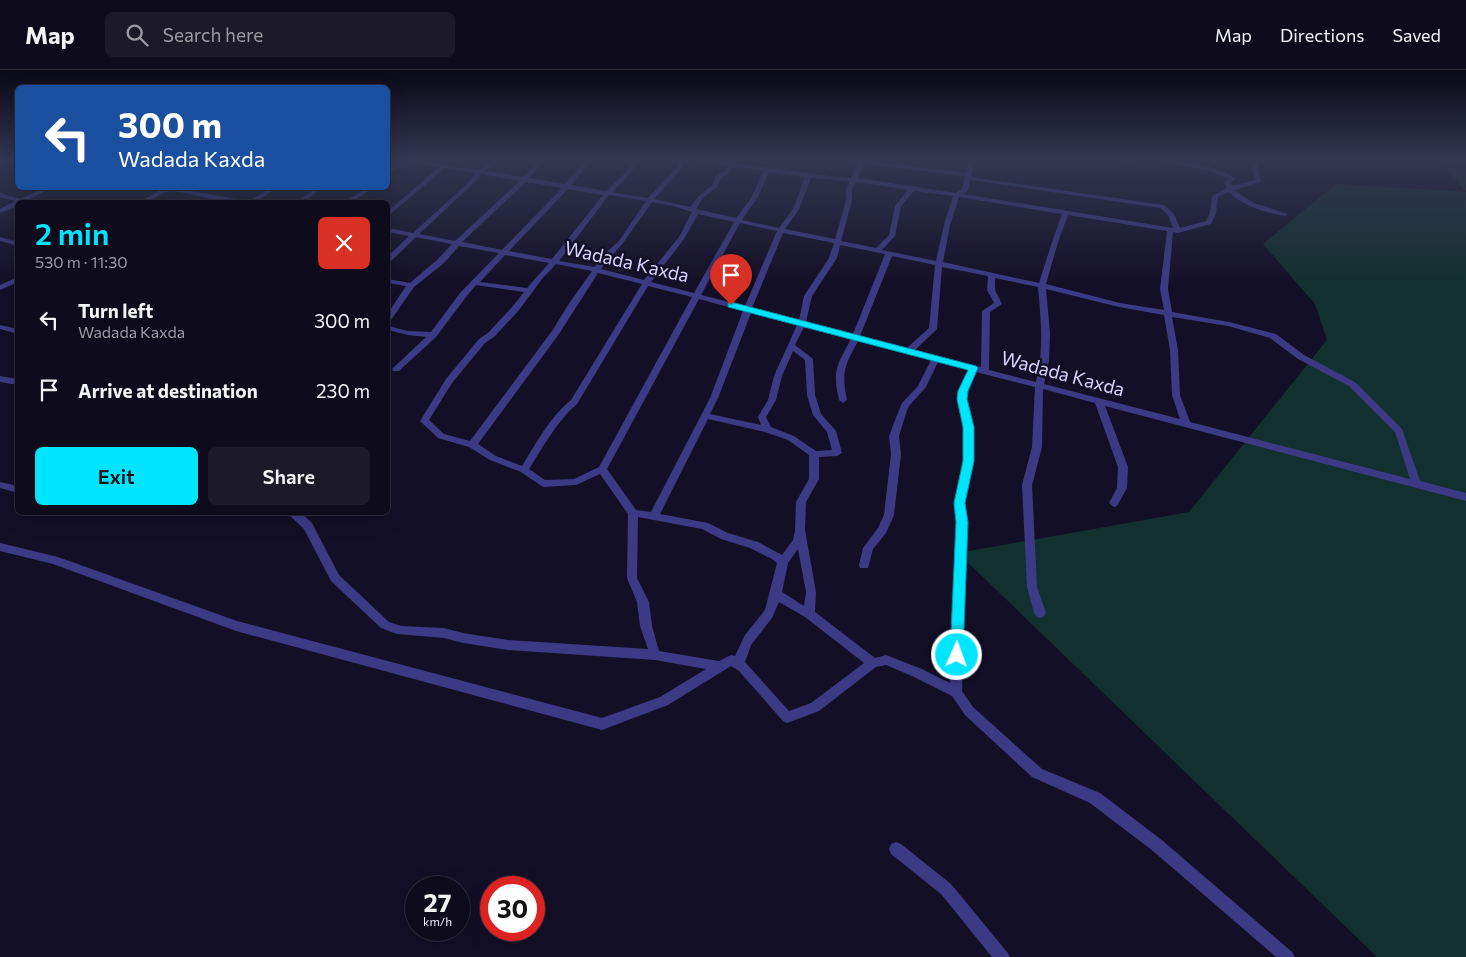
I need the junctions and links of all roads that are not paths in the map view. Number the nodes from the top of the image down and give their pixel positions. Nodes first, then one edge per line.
1 (403, 201) edge
2 (451, 201) edge
3 (500, 201) edge
4 (552, 201) edge
5 (601, 201) edge
6 (649, 201) edge
7 (656, 201) edge
8 (699, 201) edge
9 (751, 201) edge
10 (800, 201) edge
11 (849, 201) edge
12 (902, 201) edge
13 (955, 201) edge
14 (996, 201) edge
15 (1131, 201) edge
16 (1214, 201) edge
17 (1247, 201) edge
18 (15, 204) edge
19 (694, 210) junction
20 (0, 211) edge
21 (390, 212) edge
22 (1066, 213) junction
23 (1285, 214) dead end
24 (738, 220) junction
25 (781, 229) junction
26 (390, 230) edge
27 (1174, 231) junction
28 (414, 235) junction
29 (0, 239) edge
30 (15, 243) edge
31 (836, 243) junction
32 (458, 244) junction
33 (877, 251) junction
34 (503, 252) junction
35 (889, 254) junction
36 (390, 257) edge
37 (554, 262) junction
38 (939, 264) junction
39 (597, 270) junction
40 (992, 275) junction
41 (15, 280) edge
42 (390, 281) edge
43 (474, 283) junction
44 (646, 283) junction
45 (411, 285) junction
46 (1042, 286) junction
47 (0, 288) edge
48 (529, 290) junction
49 (698, 296) junction
50 (748, 309) junction
51 (1166, 312) junction
52 (390, 315) edge
53 (802, 324) junction
54 (0, 327) edge
55 (390, 328) edge
56 (15, 331) edge
57 (432, 336) junction
58 (0, 338) edge
59 (856, 338) junction
60 (791, 346) junction
61 (909, 351) junction
62 (936, 358) junction
63 (973, 368) junction
64 (396, 369) dead end
65 (984, 371) junction
66 (0, 379) edge
67 (15, 382) edge
68 (1039, 385) junction
69 (843, 400) dead end
70 (1099, 401) junction
71 (705, 416) junction
72 (1186, 424) junction
73 (767, 429) junction
74 (472, 445) junction
75 (814, 454) junction
76 (602, 469) junction
77 (524, 470) junction
78 (1416, 484) junction
79 (0, 485) edge
80 (15, 489) edge
81 (1466, 497) edge
82 (1114, 504) dead end
83 (633, 513) junction
84 (296, 515) edge
85 (654, 516) junction
86 (800, 530) junction
87 (0, 547) edge
88 (783, 562) junction
89 (864, 565) dead end
90 (776, 594) junction
91 (1040, 613) dead end
92 (809, 614) junction
93 (655, 655) junction
94 (873, 663) junction
95 (738, 664) junction
96 (720, 666) junction
97 (956, 692) junction
98 (896, 849) dead end
99 (1002, 957) edge
100 (1287, 957) edge

1 - 21 street
2 - 28 street
3 - 32 street
4 - 34 street
5 - 37 street
6 - 39 street
7 - 19 street
8 - 19 street
9 - 24 street
10 - 25 street
11 - 31 street
12 - 33 street
13 - 38 street
14 - 22 street
15 - 27 street
16 - 27 street
17 - 23 street
18 - 20 street
19 - 24 street
19 - 44 street
22 - 27 street
22 - 46 street
24 - 25 street
24 - 49 street
25 - 31 street
25 - 50 street
26 - 28 street, Wadada Kaxda
27 - 51 street
28 - 32 street, Wadada Kaxda
28 - 36 street
29 - 30 street
31 - 33 street
31 - 53 street
32 - 34 street, Wadada Kaxda
32 - 45 street
33 - 35 street
34 - 37 street, Wadada Kaxda
34 - 43 street
35 - 38 street
35 - 59 street
37 - 39 street, Wadada Kaxda
37 - 48 street
38 - 40 street
38 - 61 street
39 - 44 street, Wadada Kaxda
39 - 74 street
40 - 46 street
40 - 65 street
41 - 47 street
42 - 45 street
43 - 48 street
43 - 57 street
44 - 49 street, Wadada Kaxda
44 - 77 street
45 - 52 street
46 - 51 street
46 - 68 street
48 - 74 street
49 - 50 street, Wadada Kaxda
49 - 76 street
50 - 53 street, Wadada Kaxda
50 - 71 street
51 - 72 street
51 - 78 street
53 - 59 street, Wadada Kaxda
53 - 60 street
54 - 56 street
55 - 57 street
56 - 58 street
57 - 64 street
59 - 61 street, Wadada Kaxda
59 - 69 street
60 - 73 street
60 - 75 street
61 - 62 street, Wadada Kaxda
62 - 63 street, Wadada Kaxda
62 - 89 street
63 - 65 street, Wadada Kaxda
63 - 97 street
65 - 68 street, Wadada Kaxda
66 - 67 street
68 - 70 street, Wadada Kaxda
68 - 91 street
70 - 72 street, Wadada Kaxda
70 - 82 street
71 - 73 street
71 - 85 street
72 - 78 street, Wadada Kaxda
73 - 75 street
74 - 77 street
75 - 86 street
76 - 77 street
76 - 83 street
78 - 81 street, Wadada Kaxda
79 - 80 street
83 - 85 street
83 - 93 street
84 - 93 street
85 - 88 street
86 - 88 street
86 - 92 street
87 - 96 street
88 - 90 street
90 - 92 street
90 - 95 street
92 - 94 street
93 - 96 street
94 - 95 street
94 - 97 street
95 - 96 street
97 - 100 street
98 - 99 street

